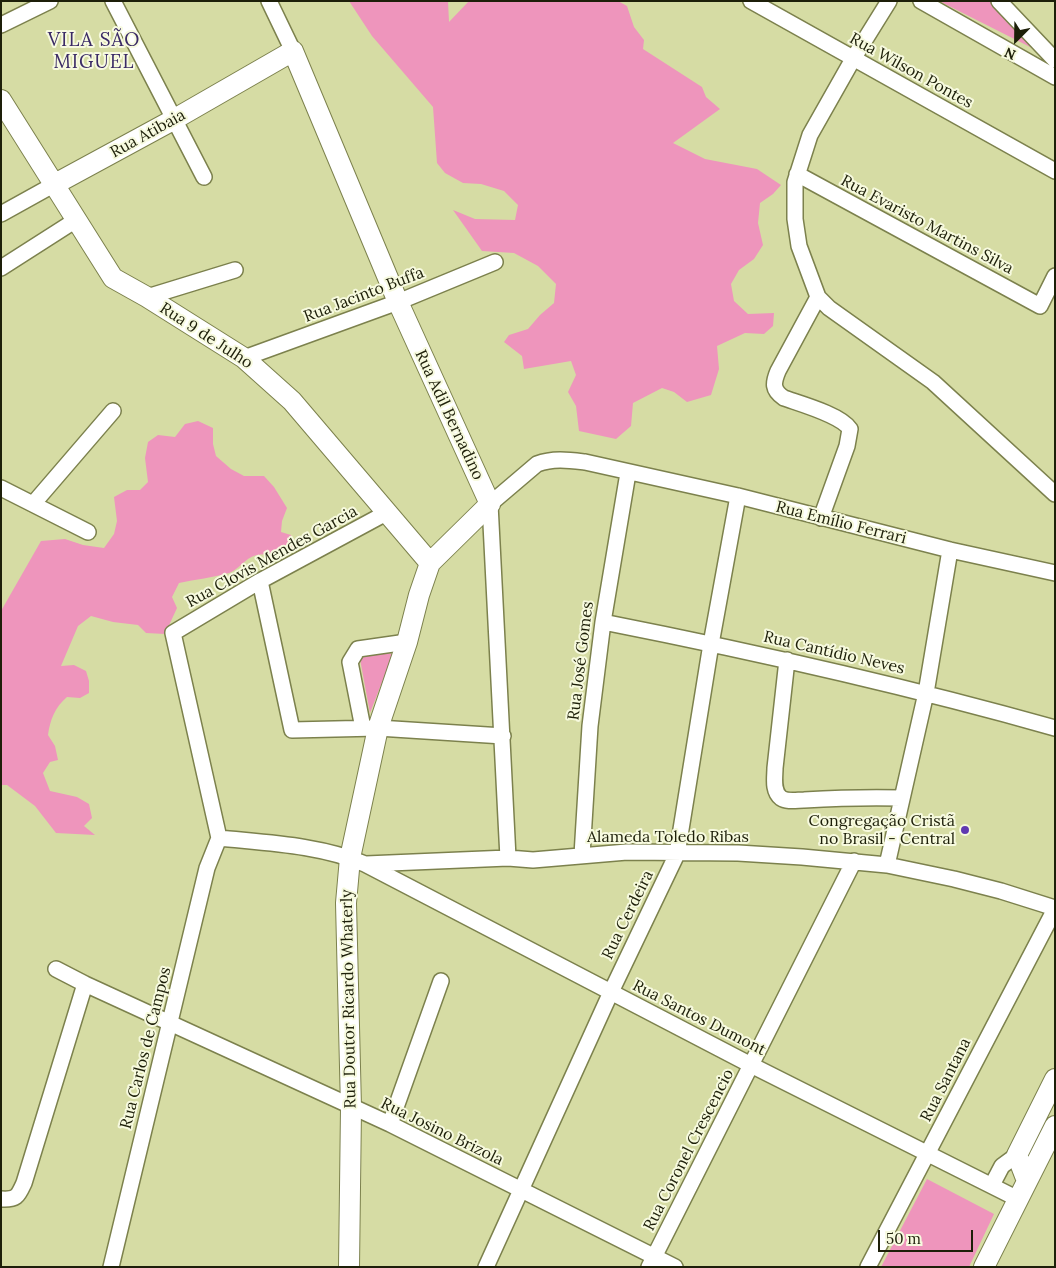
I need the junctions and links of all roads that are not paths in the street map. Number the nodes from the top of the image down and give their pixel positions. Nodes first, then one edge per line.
1 (50, 1) edge
2 (113, 1) edge
3 (269, 1) edge
4 (751, 1) edge
5 (889, 1) edge
6 (921, 1) edge
7 (999, 1) edge
8 (1, 25) edge
9 (293, 51) junction
10 (853, 59) junction
11 (1055, 60) edge
12 (1055, 77) edge
13 (1, 100) edge
14 (173, 120) junction
15 (1055, 172) edge
16 (797, 174) junction
17 (204, 178) dead end
18 (55, 184) junction
19 (1, 214) edge
20 (76, 220) junction
21 (496, 262) dead end
22 (1, 268) edge
23 (235, 270) dead end
24 (1055, 276) edge
25 (147, 297) junction
26 (818, 297) junction
27 (398, 302) junction
28 (244, 358) junction
29 (113, 411) dead end
30 (628, 473) junction
31 (1, 488) edge
32 (1055, 494) edge
33 (738, 496) junction
34 (33, 504) junction
35 (490, 504) junction
36 (388, 512) junction
37 (821, 518) junction
38 (88, 532) dead end
39 (950, 550) junction
40 (430, 563) junction
41 (1055, 573) edge
42 (260, 582) junction
43 (603, 622) junction
44 (406, 642) junction
45 (711, 644) junction
46 (787, 660) junction
47 (926, 693) junction
48 (370, 728) junction
49 (1055, 728) edge
50 (503, 736) junction
51 (902, 798) junction
52 (218, 838) junction
53 (677, 854) junction
54 (582, 855) junction
55 (508, 858) junction
56 (357, 861) junction
57 (854, 861) junction
58 (887, 865) junction
59 (1055, 909) edge
60 (56, 969) dead end
61 (440, 981) dead end
62 (85, 984) junction
63 (611, 992) junction
64 (171, 1024) junction
65 (751, 1065) junction
66 (1055, 1080) edge
67 (351, 1108) junction
68 (390, 1124) junction
69 (1055, 1126) edge
70 (929, 1153) junction
71 (1016, 1154) junction
72 (1028, 1180) junction
73 (992, 1185) junction
74 (520, 1190) junction
75 (1018, 1198) junction
76 (1, 1199) edge
77 (652, 1262) edge
78 (111, 1267) edge
79 (349, 1267) edge
80 (486, 1267) edge
81 (675, 1267) edge
82 (868, 1267) edge
83 (984, 1267) edge

1 - 8 street
2 - 14 street
3 - 9 street, Rua Adil Bernadino
4 - 10 street, Rua Wilson Pontes
5 - 10 street
6 - 12 street
7 - 11 street
9 - 14 main road, Rua Atibaia
9 - 27 main road, Rua Adil Bernadino
10 - 15 street, Rua Wilson Pontes
10 - 16 street
13 - 18 main road, Rua 9 de Julho
14 - 17 street
14 - 18 main road, Rua Atibaia
16 - 24 street, Rua Evaristo Martins Silva
16 - 26 street
18 - 19 street, Rua Atibaia
18 - 20 main road, Rua 9 de Julho
20 - 22 street
20 - 25 main road, Rua 9 de Julho
21 - 27 street, Rua Jacinto Buffa
23 - 25 street
25 - 28 main road, Rua 9 de Julho
26 - 32 street
26 - 37 street
27 - 28 street, Rua Jacinto Buffa
27 - 35 main road, Rua Adil Bernadino
28 - 36 main road, Rua 9 de Julho
29 - 34 street
30 - 33 street, Rua Emílio Ferrari
30 - 35 street, Rua Emílio Ferrari
30 - 43 street, Rua José Gomes
31 - 34 street
33 - 37 street, Rua Emílio Ferrari
33 - 45 street, Rua Cerdeira
34 - 38 street
35 - 40 main road
35 - 50 street, Rua Adil Bernadino
36 - 40 main road, Rua 9 de Julho
36 - 42 street, Rua Clovis Mendes Garcia
37 - 39 street, Rua Emílio Ferrari
39 - 41 street, Rua Emílio Ferrari
39 - 47 street
40 - 44 main road, Rua Doutor Ricardo Whaterly
42 - 48 street
42 - 52 street, Rua Clovis Mendes Garcia
43 - 45 street, Rua Cantídio Neves
43 - 54 street, Rua José Gomes
44 - 48 main road, Rua Doutor Ricardo Whaterly
44 - 48 street
45 - 46 street, Rua Cantídio Neves
45 - 53 street, Rua Cerdeira
46 - 47 street, Rua Cantídio Neves
46 - 51 street
47 - 49 street, Rua Cantídio Neves
47 - 51 street
48 - 50 street
48 - 56 main road, Rua Doutor Ricardo Whaterly
50 - 55 street, Rua Adil Bernadino
51 - 58 street
52 - 56 street, Alameda Toledo Ribas
52 - 64 street, Rua Carlos de Campos
53 - 54 street, Alameda Toledo Ribas
53 - 57 street, Alameda Toledo Ribas
53 - 63 street, Rua Cerdeira
54 - 55 street, Alameda Toledo Ribas
55 - 56 street, Alameda Toledo Ribas
56 - 63 street, Rua Santos Dumont
56 - 67 main road, Rua Doutor Ricardo Whaterly
57 - 58 street, Alameda Toledo Ribas
57 - 65 street, Rua Coronel Crescencio
58 - 59 street, Alameda Toledo Ribas
59 - 70 street, Rua Santana
60 - 62 street, Rua Josino Brizola
61 - 68 street
62 - 64 street, Rua Josino Brizola
62 - 76 street
63 - 65 street, Rua Santos Dumont
63 - 74 street, Rua Cerdeira
64 - 67 street, Rua Josino Brizola
64 - 78 street, Rua Carlos de Campos
65 - 70 street, Rua Santos Dumont
65 - 77 street, Rua Coronel Crescencio
66 - 71 main road
67 - 68 street, Rua Josino Brizola
67 - 79 main road, Rua Doutor Ricardo Whaterly
68 - 74 street, Rua Josino Brizola
69 - 72 main road
70 - 73 street, Rua Santos Dumont
70 - 82 street, Rua Santana
71 - 72 main road
71 - 73 street
72 - 75 main road
73 - 75 street, Rua Santos Dumont
74 - 77 street, Rua Josino Brizola
74 - 80 street, Rua Cerdeira
75 - 83 main road
77 - 81 street, Rua Josino Brizola

